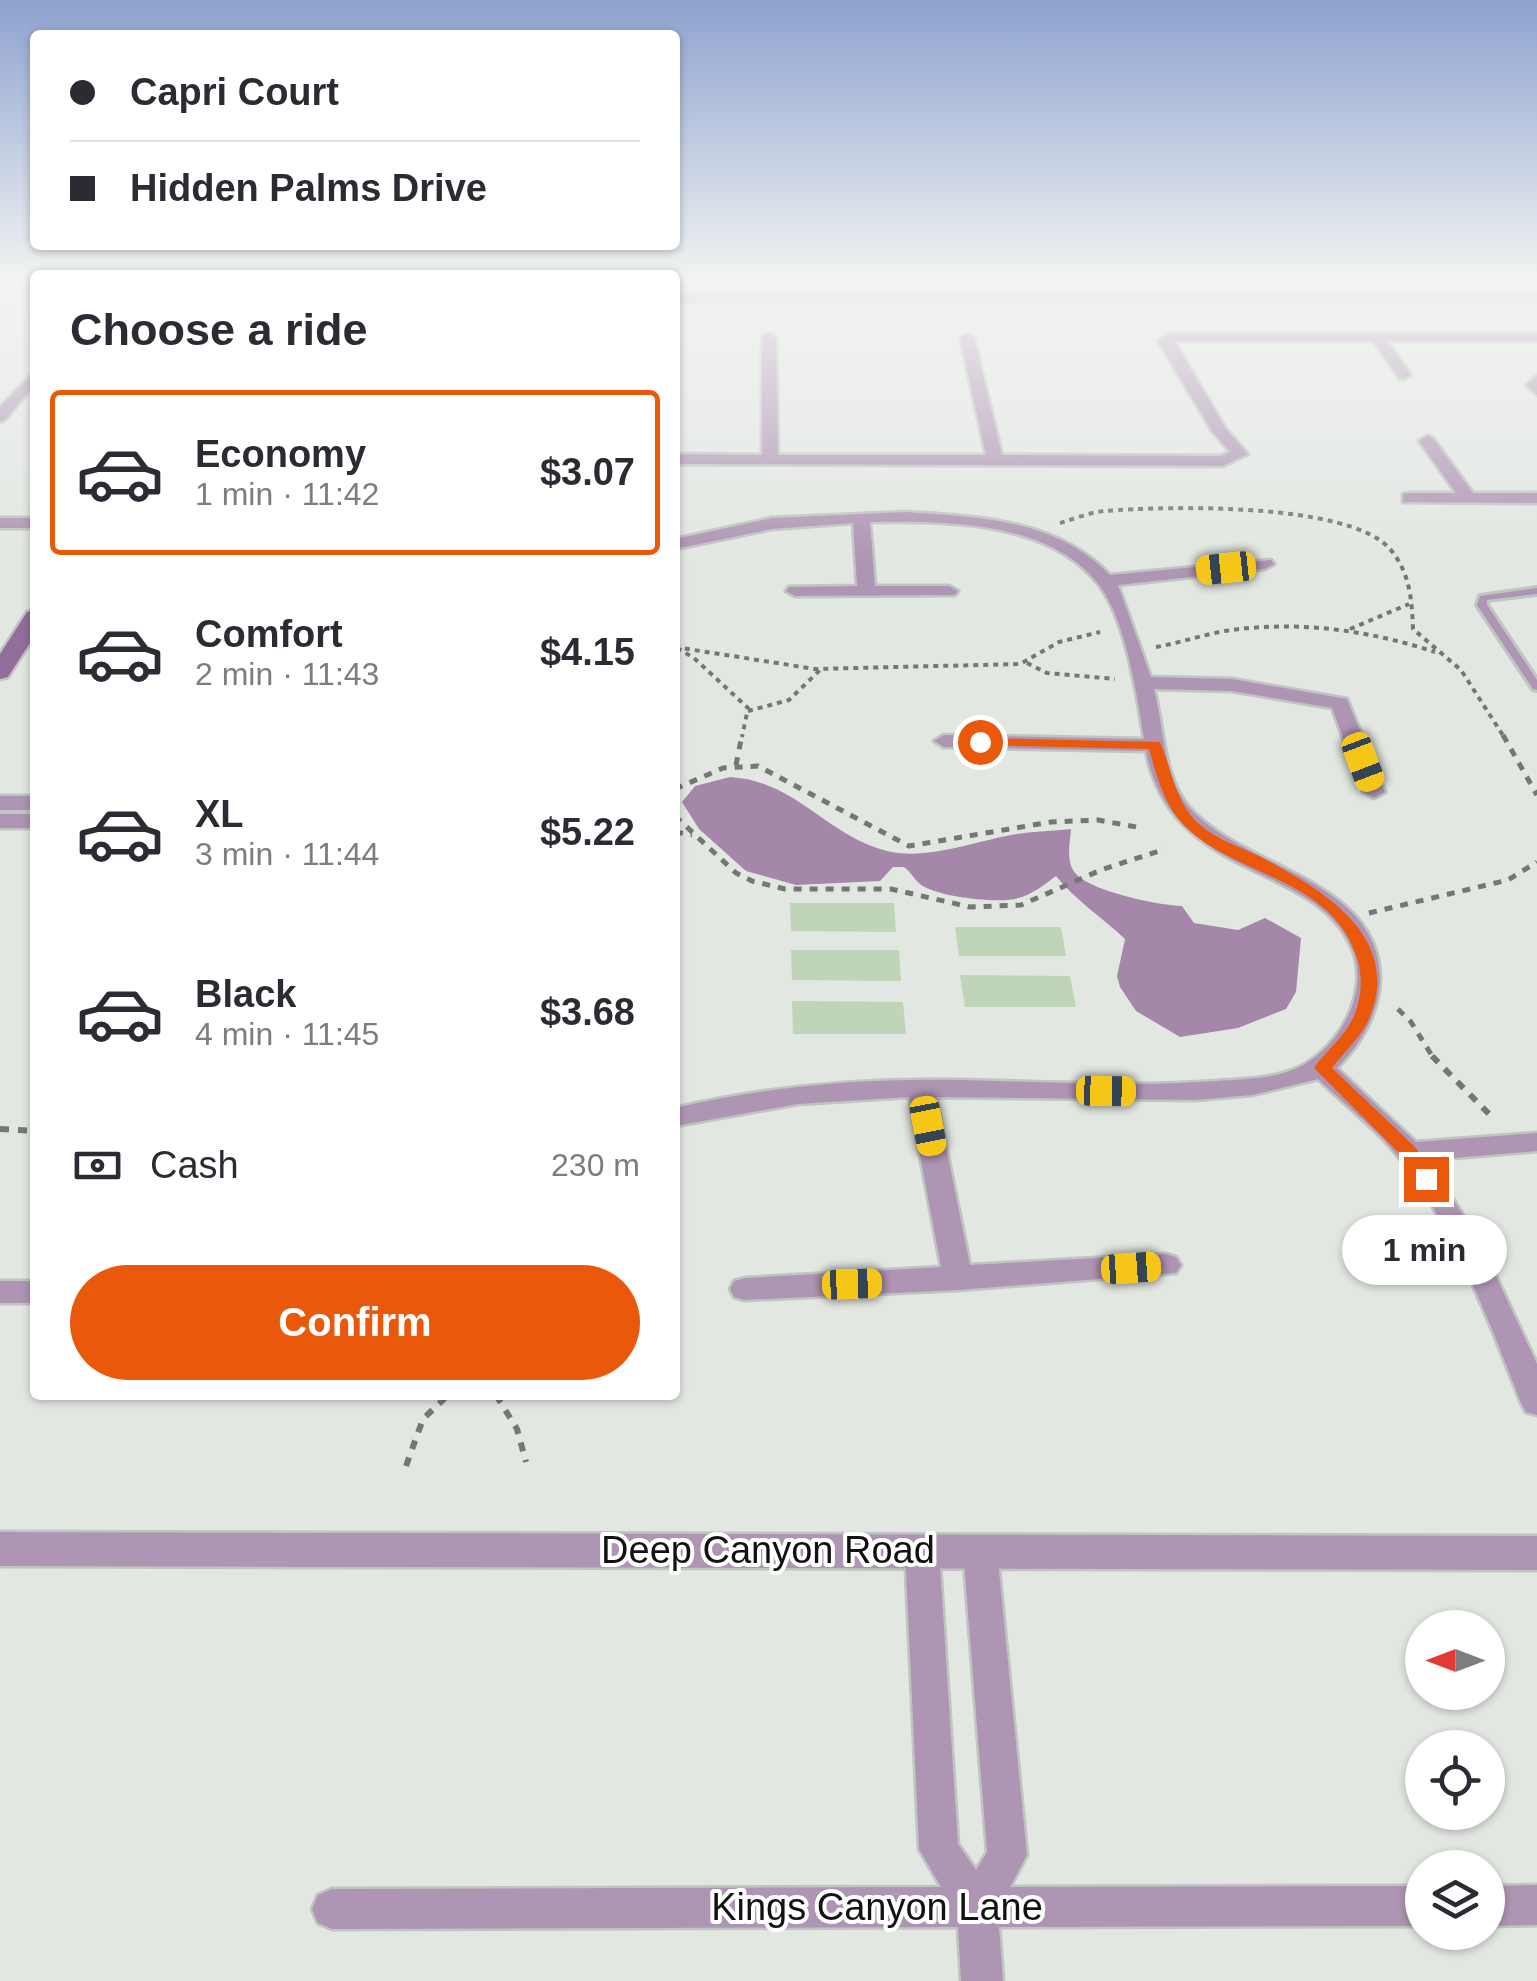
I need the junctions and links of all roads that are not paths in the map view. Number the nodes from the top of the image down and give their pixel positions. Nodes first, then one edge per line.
1 (769, 373) edge
2 (975, 373) edge
3 (1185, 373) edge
4 (1537, 380) edge
5 (30, 381) edge
6 (1537, 391) edge
7 (0, 417) edge
8 (1427, 441) dead end
9 (680, 459) edge
10 (770, 459) junction
11 (995, 459) junction
12 (1409, 498) dead end
13 (1468, 498) junction
14 (1537, 498) edge
15 (861, 520) junction
16 (0, 523) edge
17 (30, 524) edge
18 (680, 542) edge
19 (1265, 564) dead end
20 (1108, 581) junction
21 (795, 591) dead end
22 (866, 591) junction
23 (949, 591) dead end
24 (1537, 591) edge
25 (30, 625) edge
26 (0, 672) edge
27 (1140, 683) junction
28 (1537, 687) edge
29 (944, 741) dead end
30 (1155, 745) junction
31 (1374, 792) dead end
32 (0, 803) edge
33 (30, 803) edge
34 (0, 820) edge
35 (30, 821) edge
36 (1322, 1068) junction
37 (920, 1088) junction
38 (680, 1116) edge
39 (1537, 1142) edge
40 (1410, 1152) junction
41 (1166, 1265) dead end
42 (958, 1279) junction
43 (746, 1289) dead end
44 (0, 1292) edge
45 (30, 1292) edge
46 (1537, 1404) edge
47 (0, 1548) edge
48 (922, 1550) junction
49 (980, 1550) junction
50 (1537, 1553) edge
51 (977, 1906) junction
52 (1405, 1906) edge
53 (1505, 1906) edge
54 (1537, 1906) edge
55 (332, 1909) dead end
56 (982, 1981) edge

1 - 10 street
2 - 11 street
3 - 11 street
4 - 6 street
5 - 7 street
8 - 13 street
9 - 10 street
10 - 11 street
12 - 13 street
13 - 14 street
15 - 18 street
15 - 20 street
15 - 22 street
16 - 17 street
19 - 20 street
20 - 27 street
21 - 22 street
22 - 23 street
24 - 28 lane
25 - 26 main road
27 - 30 street
27 - 31 street
29 - 30 street
30 - 36 street
32 - 33 street
34 - 35 street
36 - 37 street
36 - 40 street
37 - 38 street
37 - 42 street
39 - 40 street
40 - 46 street
41 - 42 street
42 - 43 street
44 - 45 street
47 - 48 street, Deep Canyon Road
48 - 49 street, Deep Canyon Road
48 - 51 street
49 - 50 street, Deep Canyon Road
49 - 51 street
51 - 52 street, Kings Canyon Lane
51 - 55 street, Kings Canyon Lane
51 - 56 street
53 - 54 street

